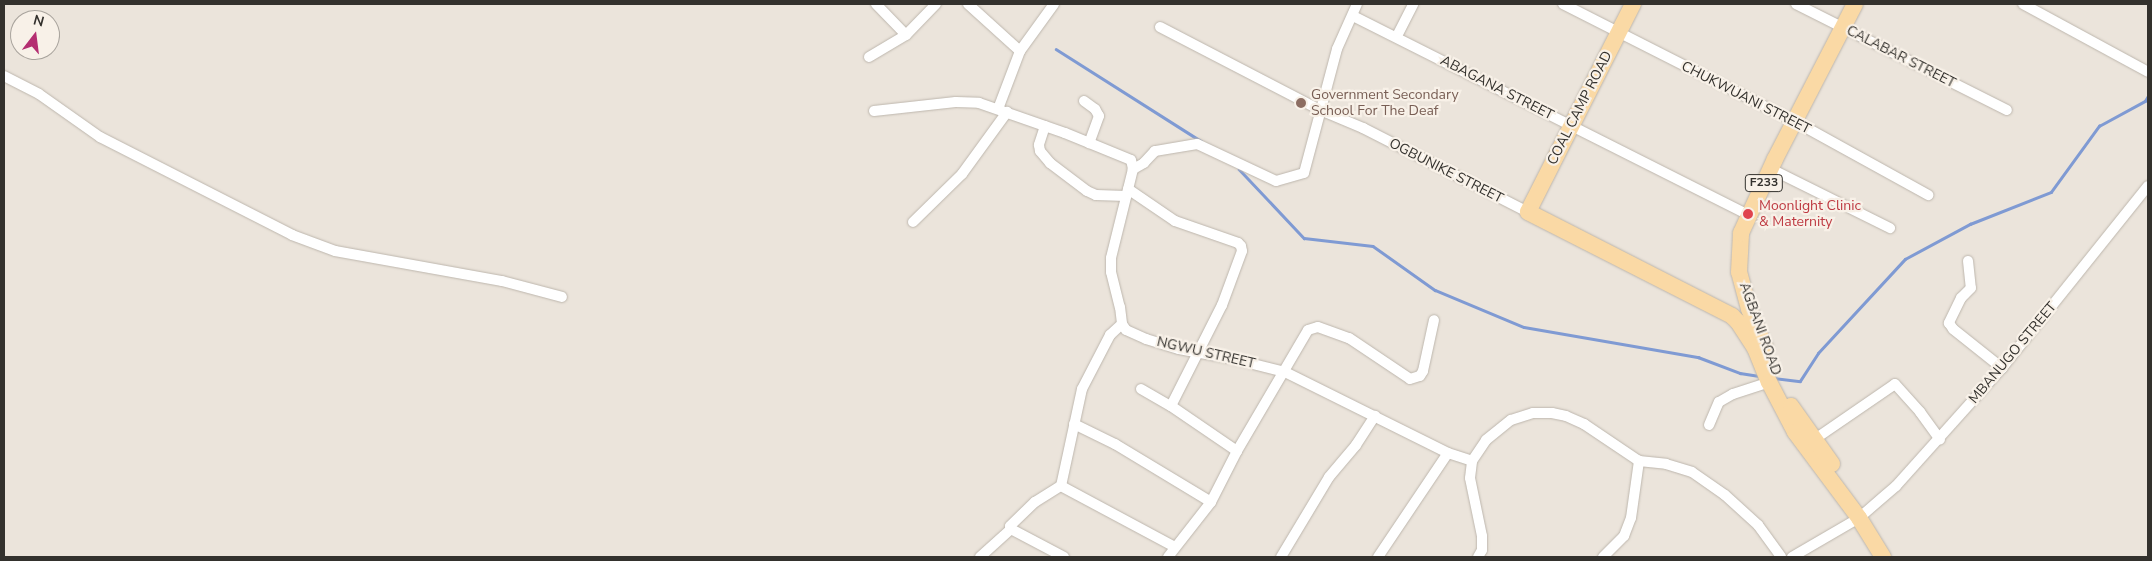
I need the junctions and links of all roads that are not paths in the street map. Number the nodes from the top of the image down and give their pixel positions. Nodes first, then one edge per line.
1 (876, 4) edge
2 (936, 4) edge
3 (968, 4) edge
4 (1054, 4) edge
5 (1357, 4) edge
6 (1413, 4) edge
7 (1562, 4) edge
8 (1633, 4) edge
9 (1796, 4) edge
10 (1855, 4) edge
11 (2029, 5) edge
12 (1353, 16) junction
13 (1160, 27) dead end
14 (1843, 27) junction
15 (1619, 32) junction
16 (906, 35) junction
17 (1397, 36) junction
18 (1020, 51) junction
19 (869, 57) dead end
20 (2148, 72) edge
21 (4, 76) edge
22 (1084, 101) dead end
23 (1002, 110) junction
24 (1320, 110) junction
25 (2007, 110) dead end
26 (874, 111) dead end
27 (1794, 123) junction
28 (1571, 125) junction
29 (1045, 126) junction
30 (1088, 143) junction
31 (1771, 169) junction
32 (1133, 170) junction
33 (2148, 186) edge
34 (1127, 192) junction
35 (1928, 195) dead end
36 (1528, 212) junction
37 (1748, 215) junction
38 (913, 222) dead end
39 (1890, 228) dead end
40 (1968, 261) dead end
41 (562, 297) dead end
42 (1749, 309) junction
43 (1732, 316) junction
44 (1434, 320) dead end
45 (1122, 324) junction
46 (1199, 353) junction
47 (2002, 368) junction
48 (1285, 372) junction
49 (1771, 378) junction
50 (1140, 389) dead end
51 (1171, 406) junction
52 (1375, 416) junction
53 (1074, 424) junction
54 (1709, 425) dead end
55 (1814, 439) junction
56 (1940, 440) junction
57 (1237, 451) junction
58 (1448, 453) junction
59 (1472, 461) junction
60 (1639, 461) junction
61 (1061, 486) junction
62 (1211, 502) junction
63 (1864, 515) junction
64 (1011, 529) junction
65 (1175, 547) junction
66 (980, 557) edge
67 (1064, 557) edge
68 (1168, 557) edge
69 (1281, 557) edge
70 (1378, 557) edge
71 (1481, 557) edge
72 (1603, 557) edge
73 (1781, 557) edge
74 (1792, 557) edge
75 (1883, 557) edge
76 (1894, 557) edge

1 - 16 street
2 - 16 street
3 - 18 street
4 - 18 street
5 - 12 street
6 - 17 street
7 - 15 street, CHUKWUANI STREET
8 - 15 main road, COAL CAMP ROAD
9 - 14 street, CALABAR STREET
10 - 14 main road, AGBANI ROAD / F233
11 - 20 street
12 - 17 street, ABAGANA STREET
12 - 24 street
13 - 24 street, OGBUNIKE STREET
14 - 25 street, CALABAR STREET
14 - 27 main road, AGBANI ROAD / F233
15 - 27 street, CHUKWUANI STREET
15 - 28 main road, COAL CAMP ROAD
16 - 19 street
17 - 28 street, ABAGANA STREET
18 - 23 street
21 - 41 street
22 - 30 street
23 - 26 street
23 - 29 street
23 - 38 street
24 - 32 street
24 - 36 street, OGBUNIKE STREET
27 - 31 main road, AGBANI ROAD / F233
27 - 35 street, CHUKWUANI STREET
28 - 36 main road, COAL CAMP ROAD
28 - 37 street, ABAGANA STREET
29 - 30 street
29 - 34 street
30 - 32 street
31 - 37 main road, AGBANI ROAD / F233
31 - 39 street
32 - 34 street
33 - 47 street, MBANUGO STREET
34 - 45 street
34 - 46 street
36 - 43 main road, OGBUNIKE STREET / F233
37 - 42 main road, AGBANI ROAD / F233
40 - 47 street
42 - 43 main road
42 - 49 main road, AGBANI ROAD / F233
43 - 49 main road, AGBANI ROAD / F233
44 - 48 street
45 - 46 street, NGWU STREET
45 - 53 street
46 - 48 street, NGWU STREET
46 - 51 street
47 - 56 street, MBANUGO STREET
48 - 52 street, NGWU STREET
48 - 57 street
49 - 54 street
49 - 55 main road, AGBANI ROAD / F233
49 - 63 main road, AGBANI ROAD / F233
50 - 51 street
51 - 57 street
52 - 58 street, NGWU STREET
52 - 69 street
53 - 61 street
53 - 62 street
55 - 56 street
55 - 63 main road, AGBANI ROAD / F233
56 - 63 street, MBANUGO STREET
57 - 62 street
58 - 59 street, NGWU STREET
58 - 70 street
59 - 60 street
59 - 71 street
60 - 72 street
60 - 73 street
61 - 64 street
61 - 65 street
62 - 65 street
63 - 74 street, MBANUGO STREET
63 - 75 main road, AGBANI ROAD / F233
63 - 76 main road, AGBANI ROAD / F233
64 - 66 street
64 - 67 street
65 - 68 street

